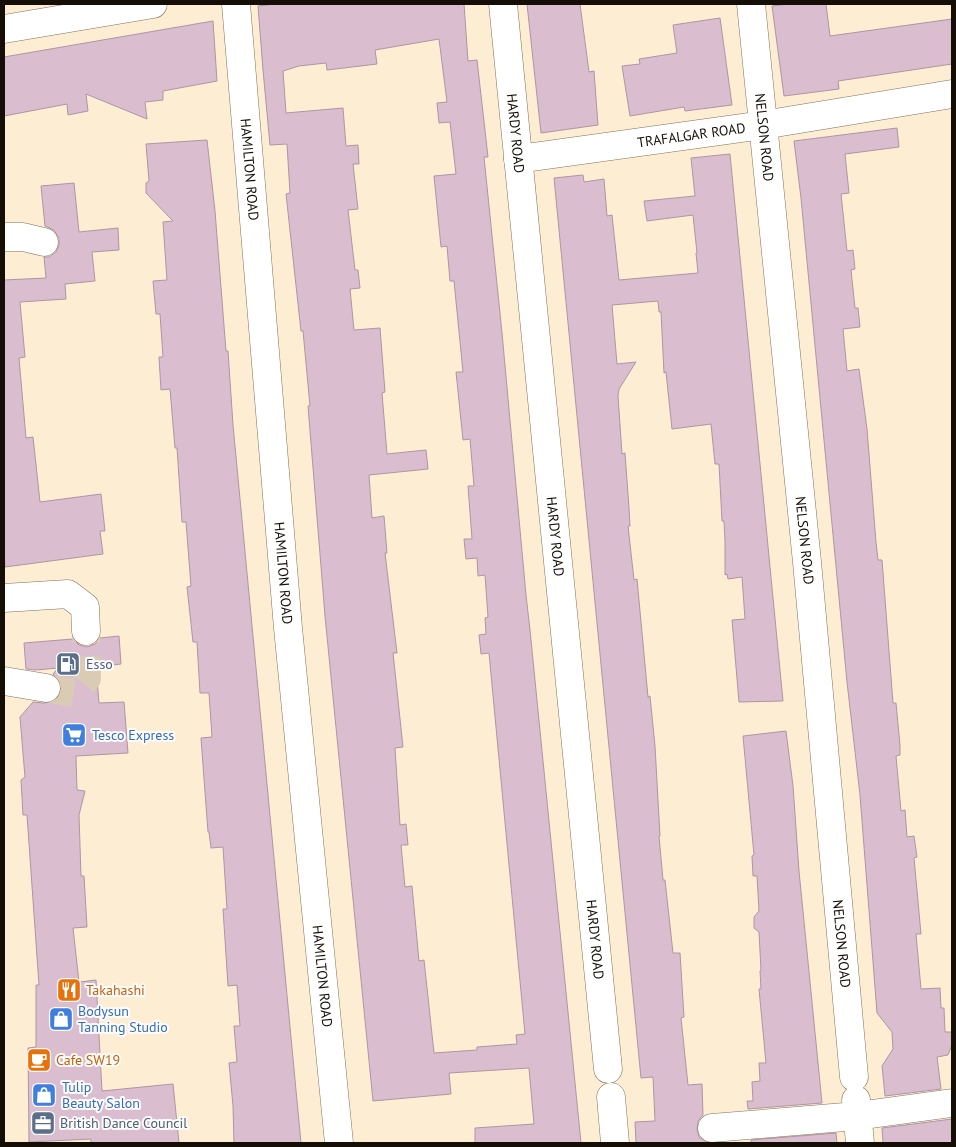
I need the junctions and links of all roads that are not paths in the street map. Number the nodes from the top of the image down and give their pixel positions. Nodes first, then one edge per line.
1 (153, 4) edge
2 (236, 4) edge
3 (503, 4) edge
4 (751, 4) edge
5 (4, 30) edge
6 (952, 94) edge
7 (763, 125) junction
8 (518, 159) junction
9 (4, 237) edge
10 (44, 242) dead end
11 (4, 598) edge
12 (86, 631) tunnel mouth
13 (4, 681) edge
14 (46, 688) tunnel mouth
15 (608, 1069) dead end
16 (611, 1097) dead end
17 (856, 1097) junction
18 (952, 1104) edge
19 (712, 1128) dead end
20 (339, 1143) edge
21 (614, 1143) edge
22 (860, 1143) edge

1 - 5 street
2 - 20 street, HAMILTON ROAD
3 - 8 street, HARDY ROAD
4 - 7 street, NELSON ROAD
6 - 7 street, TRAFALGAR ROAD
7 - 8 street, TRAFALGAR ROAD
7 - 17 street, NELSON ROAD
8 - 15 street, HARDY ROAD
9 - 10 street
11 - 12 street
13 - 14 street
16 - 21 street
17 - 18 street
17 - 19 street
17 - 22 street, NELSON ROAD

